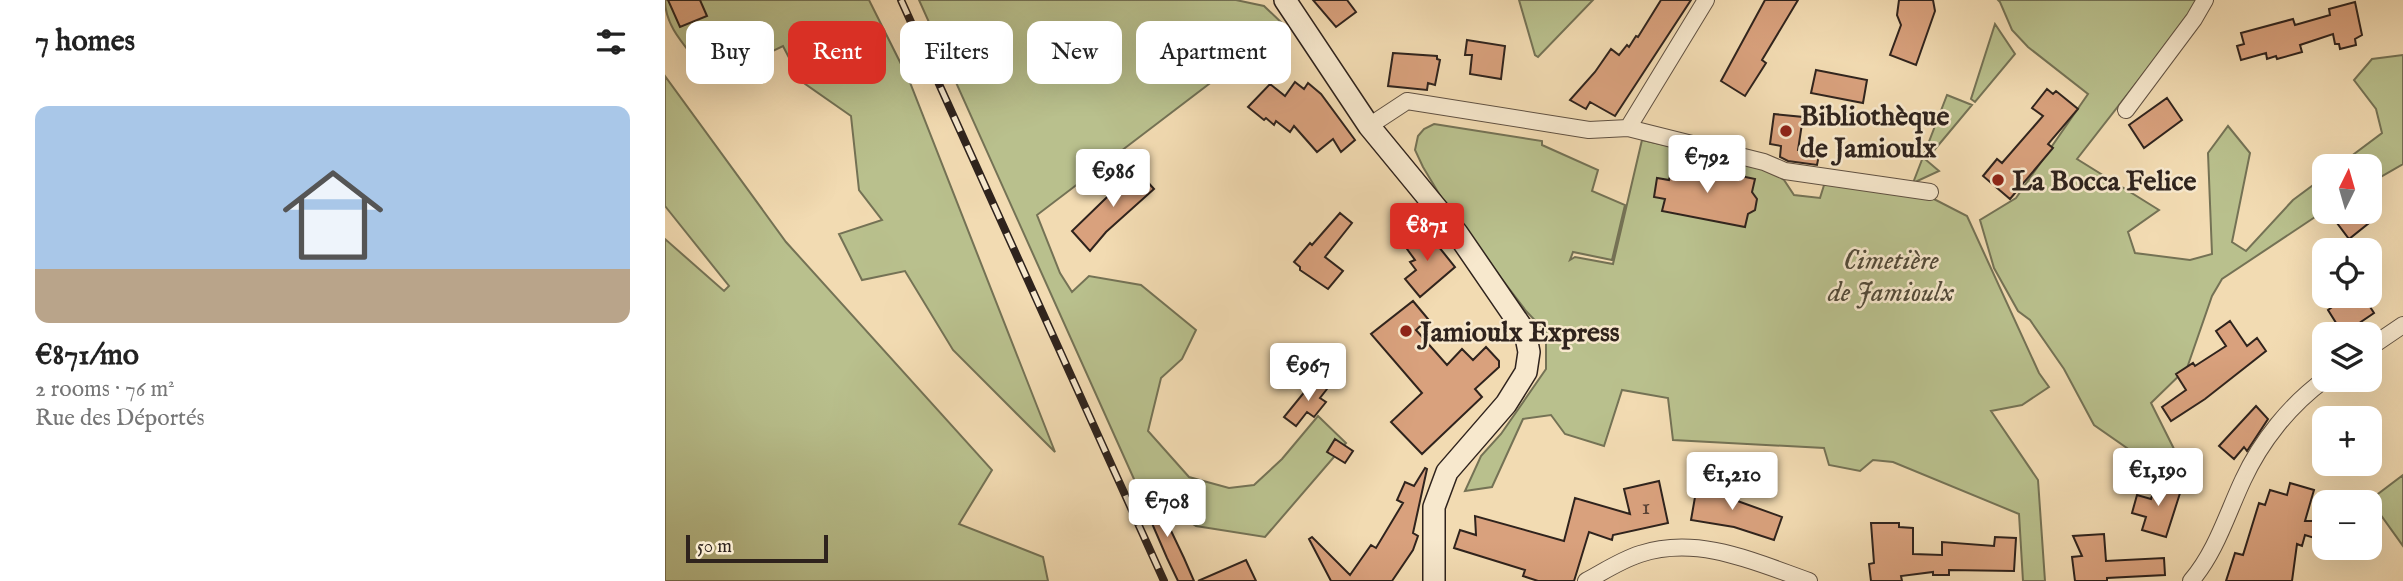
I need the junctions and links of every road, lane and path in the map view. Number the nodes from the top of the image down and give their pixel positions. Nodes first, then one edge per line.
1 (1285, 0) edge
2 (1706, 0) edge
3 (2205, 0) edge
4 (2126, 110) dead end
5 (1369, 126) junction
6 (1628, 128) junction
7 (1930, 192) dead end
8 (2403, 325) edge
9 (2382, 339) edge
10 (2312, 392) edge
11 (1434, 581) edge
12 (1586, 581) edge
13 (1809, 581) edge
14 (2192, 581) edge

1 - 5 street
2 - 6 street
3 - 4 street
5 - 6 street
5 - 11 street
6 - 7 street
8 - 9 street
10 - 14 street
12 - 13 street

